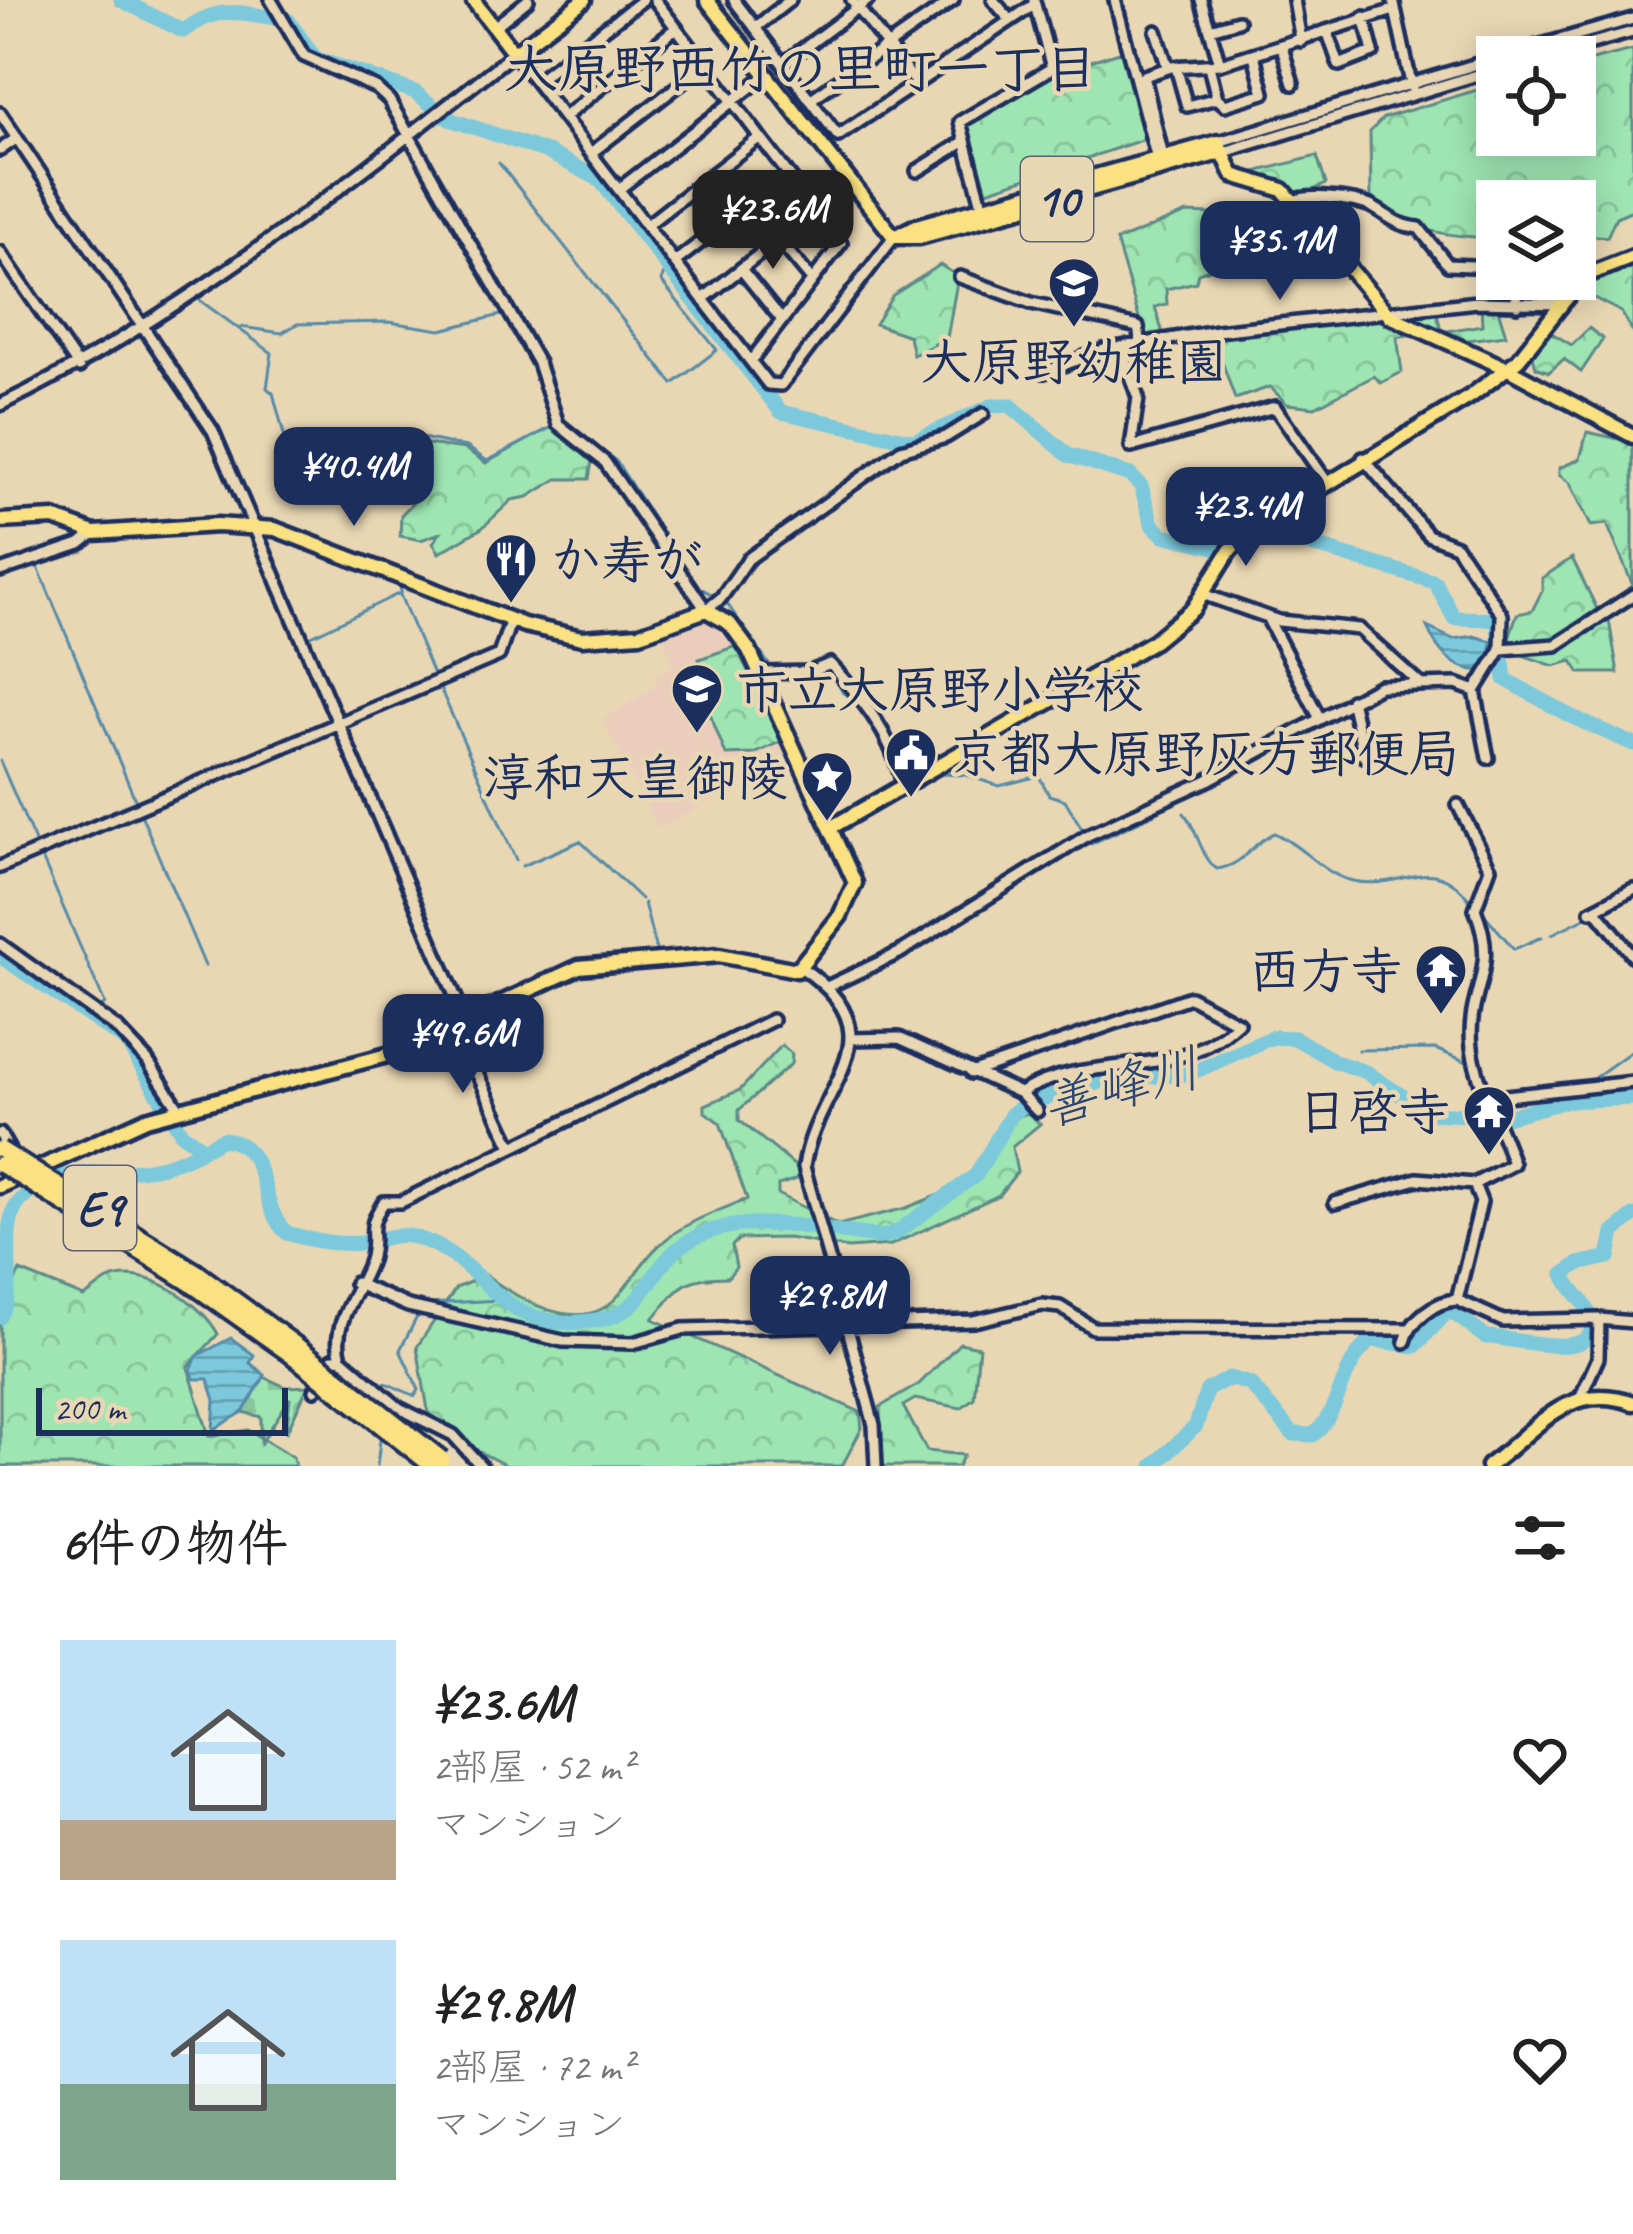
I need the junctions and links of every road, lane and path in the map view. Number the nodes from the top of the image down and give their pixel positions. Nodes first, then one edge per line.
1 (271, 0) edge
2 (473, 0) edge
3 (528, 0) edge
4 (584, 0) edge
5 (642, 0) edge
6 (655, 0) edge
7 (707, 0) edge
8 (734, 0) edge
9 (790, 0) edge
10 (953, 0) edge
11 (993, 0) edge
12 (1114, 0) edge
13 (1201, 0) edge
14 (1294, 0) edge
15 (859, 2) edge
16 (1034, 2) edge
17 (1394, 5) edge
18 (1364, 17) junction
19 (1633, 19) edge
20 (1010, 20) junction
21 (1238, 20) dead end
22 (494, 27) junction
23 (676, 28) junction
24 (755, 28) junction
25 (1210, 29) junction
26 (1156, 31) dead end
27 (1633, 32) edge
28 (1328, 33) junction
29 (1573, 36) edge
30 (1301, 41) junction
31 (1596, 42) edge
32 (887, 46) junction
33 (1282, 47) junction
34 (514, 53) junction
35 (1254, 55) junction
36 (783, 64) junction
37 (705, 65) junction
38 (1215, 65) junction
39 (1476, 66) edge
40 (1172, 67) junction
41 (1476, 74) edge
42 (764, 77) junction
43 (536, 81) junction
44 (916, 83) junction
45 (1294, 84) dead end
46 (1413, 91) junction
47 (1217, 98) junction
48 (810, 100) junction
49 (733, 102) junction
50 (0, 113) edge
51 (564, 117) junction
52 (410, 134) junction
53 (760, 137) junction
54 (17, 138) junction
55 (965, 141) junction
56 (1219, 148) junction
57 (0, 150) edge
58 (592, 154) junction
59 (1160, 158) junction
60 (917, 171) dead end
61 (788, 174) junction
62 (619, 189) junction
63 (1294, 201) junction
64 (982, 208) junction
65 (815, 210) junction
66 (646, 225) junction
67 (894, 237) junction
68 (778, 239) junction
69 (0, 252) edge
70 (1633, 256) edge
71 (675, 262) junction
72 (1476, 266) edge
73 (741, 268) junction
74 (960, 277) dead end
75 (812, 280) junction
76 (703, 299) junction
77 (1517, 300) edge
78 (1517, 304) junction
79 (1561, 304) junction
80 (1390, 316) junction
81 (782, 320) junction
82 (144, 322) junction
83 (1141, 344) junction
84 (1121, 347) junction
85 (751, 361) junction
86 (79, 367) junction
87 (1508, 369) junction
88 (1044, 372) dead end
89 (0, 405) edge
90 (983, 414) dead end
91 (1633, 436) edge
92 (1363, 458) junction
93 (1327, 482) junction
94 (0, 521) edge
95 (256, 525) junction
96 (94, 533) junction
97 (0, 572) edge
98 (1205, 595) junction
99 (1633, 596) edge
100 (706, 610) junction
101 (1268, 617) junction
102 (511, 620) junction
103 (1499, 652) junction
104 (761, 673) junction
105 (1418, 683) junction
106 (1475, 691) junction
107 (1351, 700) junction
108 (1318, 715) junction
109 (340, 723) junction
110 (1364, 756) dead end
111 (1488, 758) dead end
112 (903, 785) junction
113 (1458, 805) dead end
114 (832, 827) junction
115 (0, 867) edge
116 (1633, 889) edge
117 (0, 944) edge
118 (1633, 956) edge
119 (802, 968) junction
120 (827, 987) junction
121 (465, 1019) junction
122 (772, 1020) dead end
123 (440, 1031) junction
124 (850, 1039) junction
125 (971, 1073) junction
126 (1633, 1082) edge
127 (1022, 1094) junction
128 (1489, 1101) junction
129 (178, 1109) junction
130 (1037, 1111) dead end
131 (1, 1129) edge
132 (512, 1147) junction
133 (0, 1149) edge
134 (0, 1164) edge
135 (21, 1172) junction
136 (1474, 1184) junction
137 (0, 1186) edge
138 (1335, 1203) dead end
139 (192, 1277) junction
140 (355, 1283) junction
141 (1457, 1300) junction
142 (1594, 1319) junction
143 (1633, 1322) edge
144 (844, 1326) junction
145 (1408, 1329) junction
146 (1405, 1342) dead end
147 (341, 1358) junction
148 (315, 1390) dead end
149 (1580, 1398) junction
150 (1633, 1402) edge
151 (442, 1464) edge
152 (481, 1466) edge
153 (875, 1466) edge
154 (1488, 1466) edge

1 - 52 street
2 - 22 main road
3 - 22 street
4 - 34 main road
5 - 43 street
6 - 23 street
7 - 42 main road
8 - 24 street
9 - 24 street
10 - 32 street
11 - 20 street
12 - 59 street
13 - 25 street
14 - 30 street
15 - 32 street
15 - 36 street
16 - 20 street
16 - 55 street
17 - 18 street
17 - 46 street
18 - 28 street
18 - 28 street
19 - 29 street
20 - 44 street
21 - 25 street
22 - 34 main road
23 - 37 street
23 - 51 street
24 - 36 street
25 - 38 street
26 - 40 street
27 - 31 street
28 - 30 street
30 - 33 street
32 - 44 street
32 - 48 street
33 - 35 street
33 - 45 street
34 - 43 street
34 - 52 street
35 - 38 street
35 - 47 street
36 - 48 street
37 - 49 street
37 - 58 street
38 - 40 street
38 - 47 street
39 - 46 street
40 - 47 street
40 - 59 street
41 - 46 street
42 - 49 street
42 - 67 main road
43 - 51 street
44 - 48 street
46 - 56 street
49 - 53 street
49 - 62 street
50 - 54 street
51 - 58 street
52 - 82 street
52 - 100 street
53 - 61 street
53 - 66 street
54 - 57 street
54 - 82 street
55 - 60 street
55 - 64 street
56 - 59 main road, 10
56 - 63 main road
56 - 67 main road, 10
58 - 62 street
59 - 64 main road, 10
61 - 65 street
61 - 71 street
62 - 66 street
63 - 72 street
63 - 80 main road
64 - 67 main road, 10
65 - 68 street
65 - 75 street
66 - 71 street
67 - 85 street
68 - 73 street
68 - 75 street
69 - 86 street
70 - 79 main road
71 - 76 street
73 - 76 street
73 - 81 street
74 - 83 street
75 - 81 street
76 - 85 street
77 - 78 street
78 - 79 street
78 - 80 street
79 - 87 main road
80 - 83 street
80 - 87 main road
81 - 85 street
82 - 86 street
82 - 95 street
83 - 84 street
84 - 88 street
84 - 93 street
86 - 89 street
87 - 91 main road
87 - 92 main road
90 - 100 street
92 - 93 main road
92 - 103 street
93 - 98 main road
94 - 96 main road
95 - 96 main road
95 - 102 main road
95 - 109 street
96 - 97 street
98 - 101 street
98 - 112 main road
99 - 103 street
100 - 102 main road
100 - 104 main road
101 - 105 street
101 - 108 street
102 - 109 street
103 - 106 street
104 - 112 street
104 - 114 main road
105 - 106 street
105 - 107 street
106 - 111 street
107 - 108 street
107 - 110 street
108 - 120 street
109 - 115 street
109 - 121 street
112 - 114 main road
113 - 128 street
114 - 119 main road
116 - 118 street
117 - 129 street
119 - 120 street
119 - 121 main road
120 - 124 street
121 - 123 main road
122 - 132 street
123 - 129 main road
123 - 132 street
124 - 125 street
124 - 144 street
125 - 127 street
125 - 127 street
126 - 128 street
127 - 130 street
128 - 136 street
129 - 135 main road
131 - 135 street
132 - 140 street
133 - 139 highway, E9, bridge
134 - 139 highway, E9, bridge
135 - 137 main road
136 - 138 street
136 - 141 street
139 - 151 highway, E9, bridge
140 - 144 street
140 - 147 street
141 - 142 street
141 - 145 street
142 - 143 street
142 - 149 street
144 - 145 street
144 - 153 street
145 - 146 street
147 - 148 street
147 - 152 street
149 - 150 main road
149 - 154 main road

